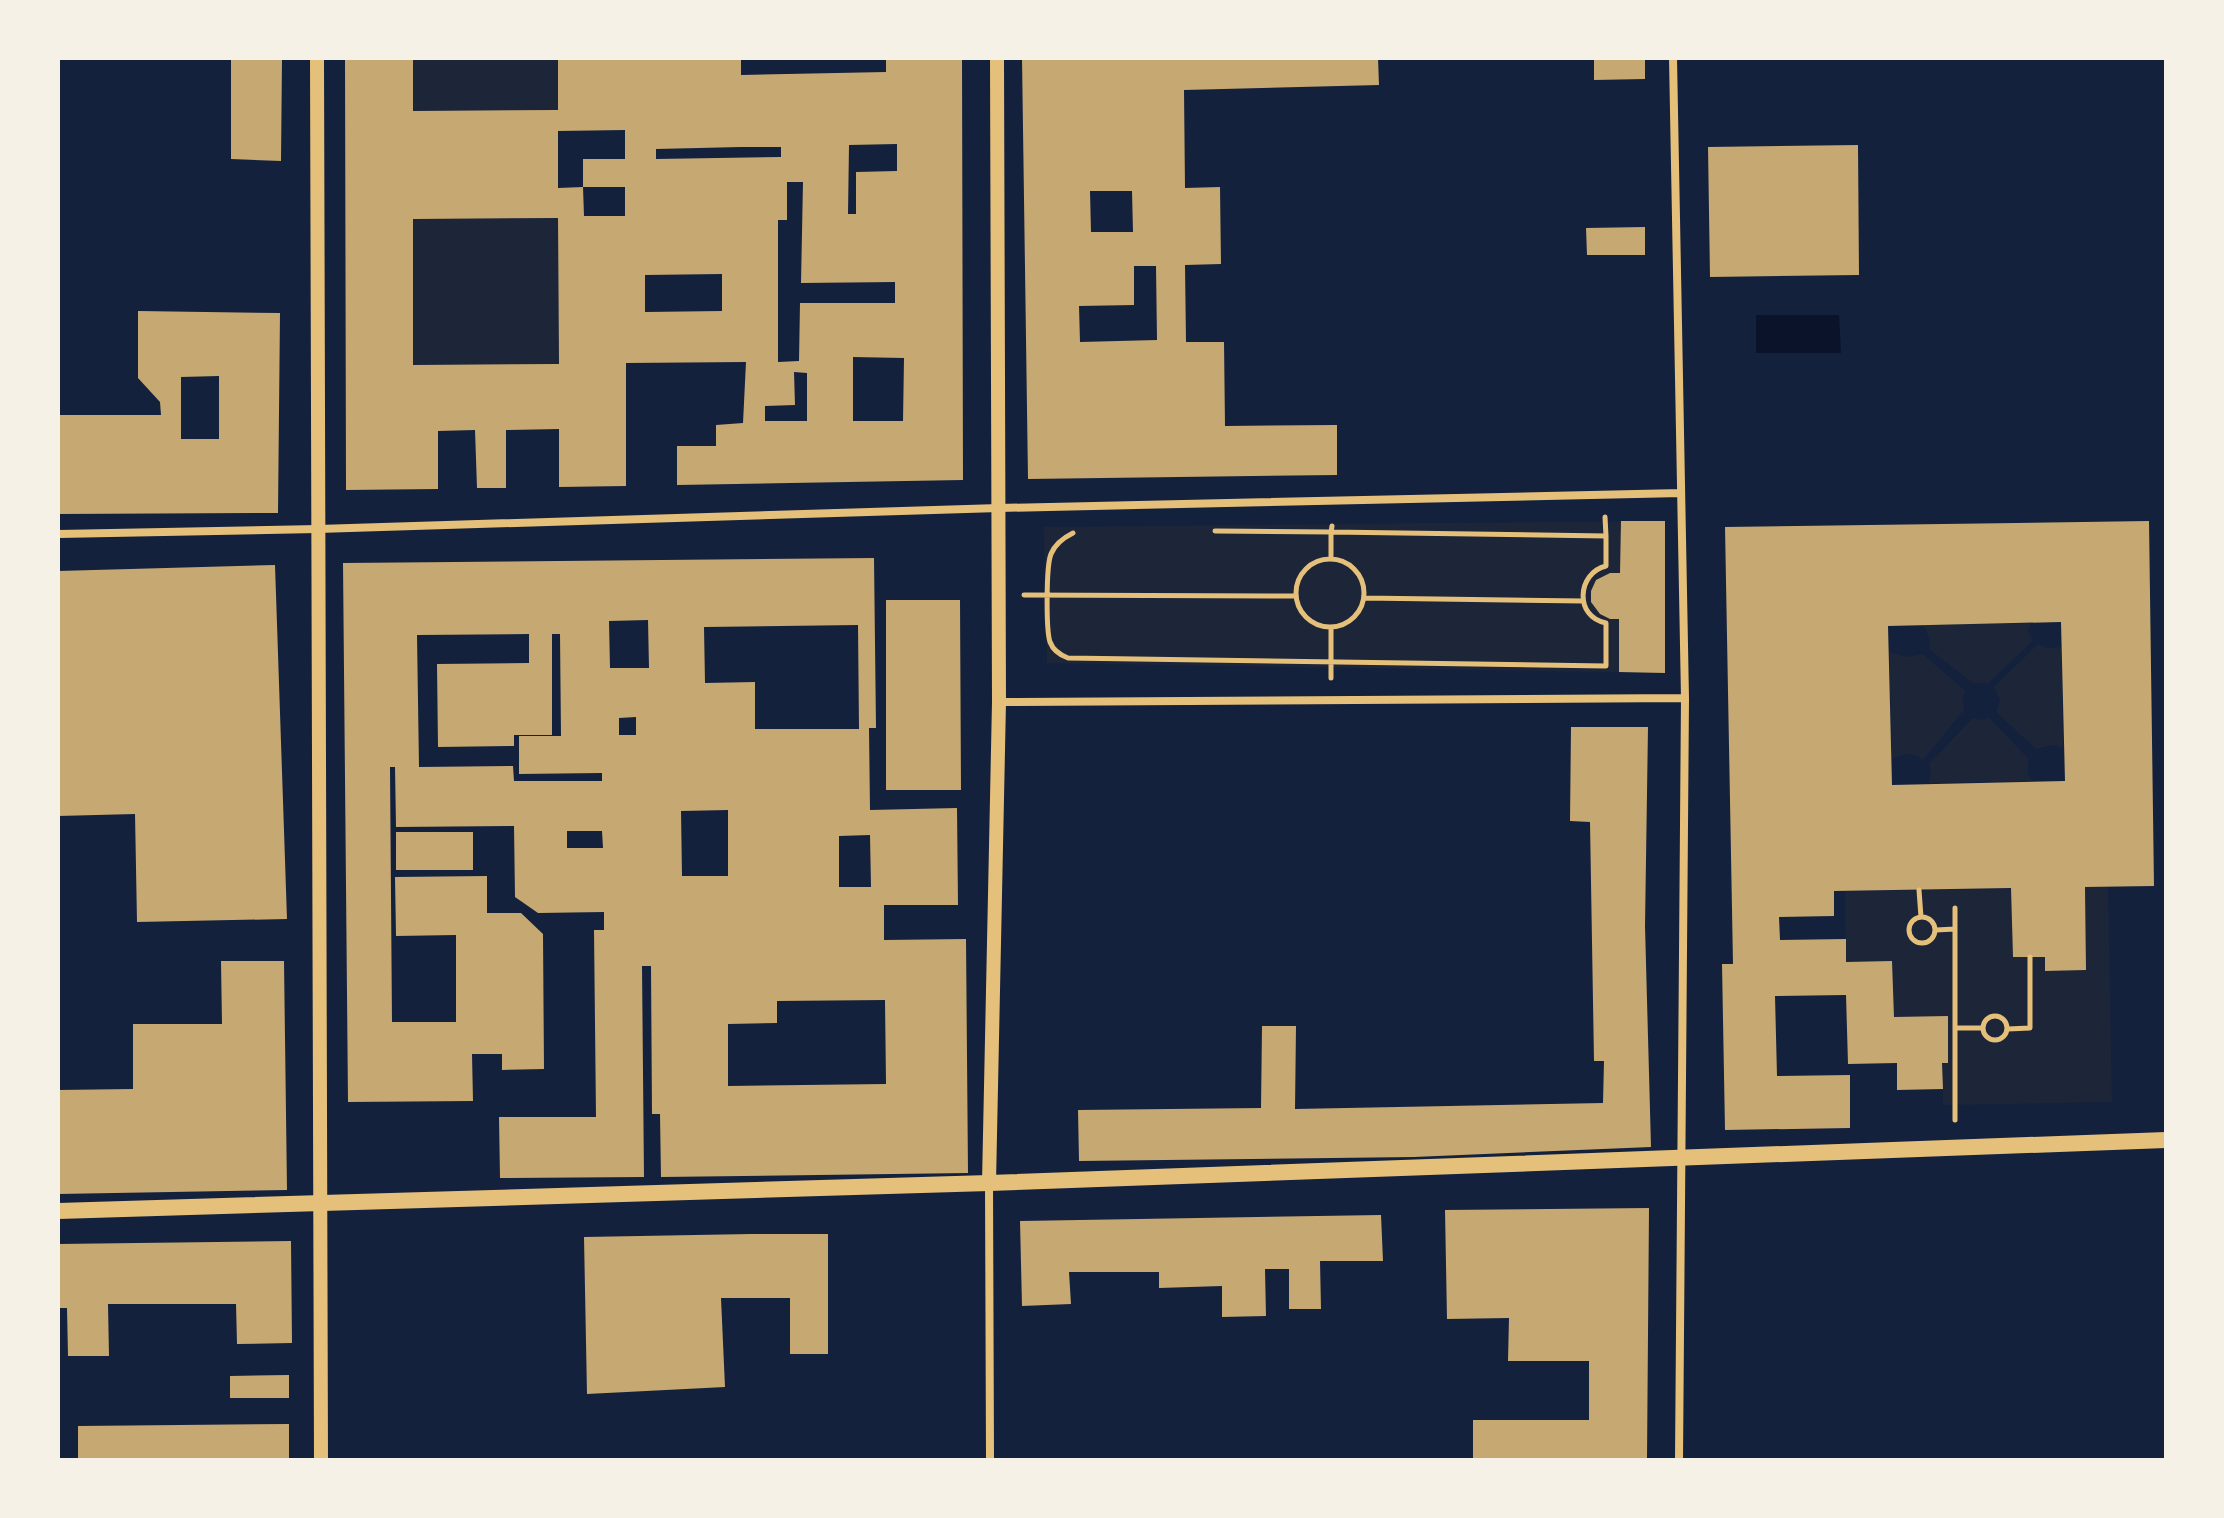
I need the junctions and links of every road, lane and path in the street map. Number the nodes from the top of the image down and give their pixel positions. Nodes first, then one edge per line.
1 (317, 58) edge
2 (997, 58) edge
3 (1673, 58) edge
4 (1681, 493) junction
5 (999, 508) junction
6 (318, 529) junction
7 (1081, 531) dead end
8 (1206, 531) dead end
9 (1331, 532) junction
10 (58, 534) edge
11 (1331, 558) junction
12 (1049, 595) junction
13 (1296, 596) junction
14 (1364, 598) junction
15 (1583, 601) junction
16 (1331, 627) junction
17 (1331, 662) junction
18 (1685, 698) junction
19 (999, 702) junction
20 (1919, 890) dead end
21 (1955, 908) dead end
22 (1921, 917) junction
23 (1955, 929) junction
24 (1936, 930) junction
25 (2030, 957) dead end
26 (1956, 1028) junction
27 (1982, 1028) junction
28 (2008, 1029) junction
29 (2166, 1140) edge
30 (1956, 1149) junction
31 (1683, 1159) junction
32 (989, 1183) junction
33 (321, 1203) junction
34 (58, 1211) edge
35 (321, 1460) edge
36 (990, 1460) edge
37 (1679, 1460) edge

1 - 6 street
2 - 5 street
3 - 4 street
4 - 5 street
4 - 18 street
5 - 6 street
5 - 19 street
6 - 10 street
6 - 33 street
7 - 12 path
8 - 9 path
9 - 11 path
9 - 15 path
11 - 13 path
11 - 14 path
12 - 13 path
12 - 17 path
13 - 16 path
14 - 15 path
14 - 16 path
15 - 17 path
16 - 17 path
18 - 19 street
18 - 31 street
19 - 32 street
20 - 22 path
21 - 23 path
22 - 24 path
22 - 24 path
23 - 24 path
23 - 26 path
25 - 28 path
26 - 27 path
26 - 30 path
27 - 28 path
27 - 28 path
29 - 30 main road
30 - 31 main road
31 - 32 main road
31 - 37 street
32 - 33 main road
32 - 36 street
33 - 34 main road
33 - 35 street

